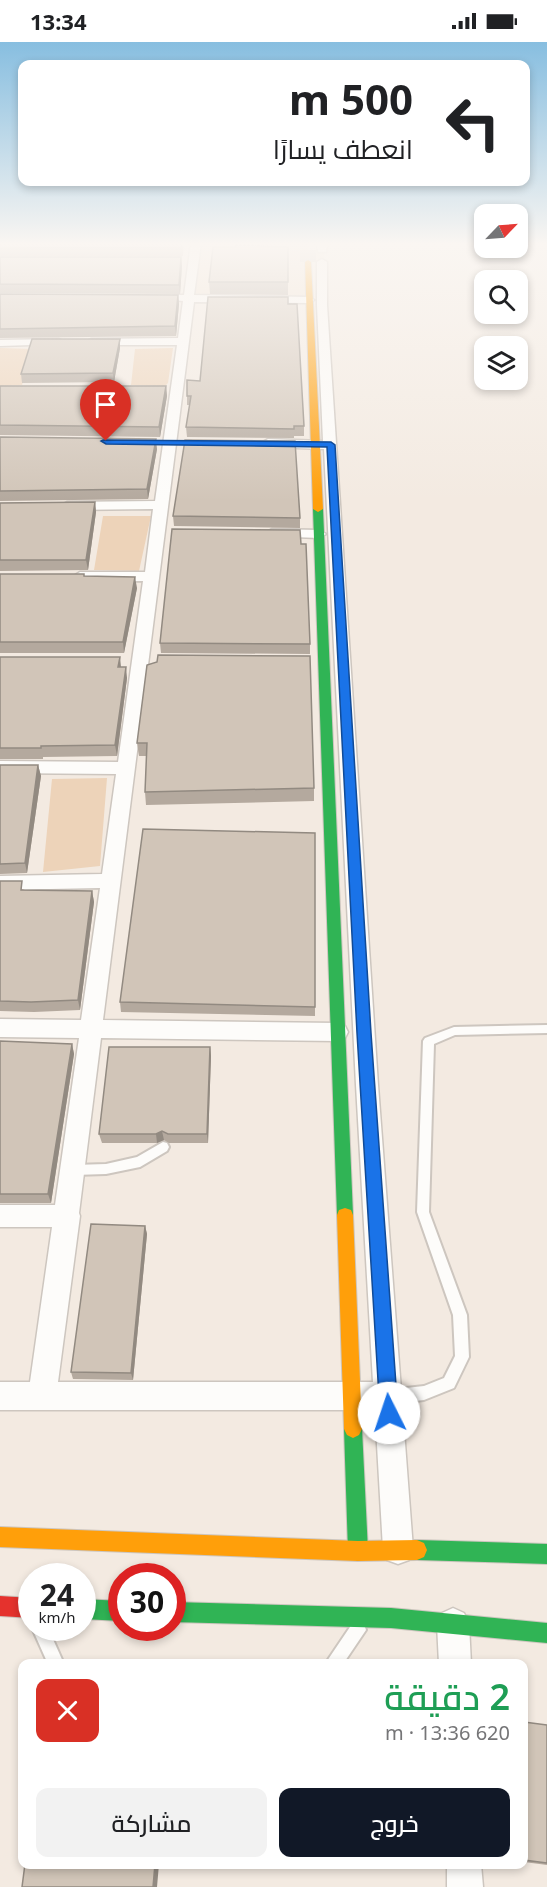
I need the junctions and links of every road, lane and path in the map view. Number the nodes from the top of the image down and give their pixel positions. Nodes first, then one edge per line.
1 (184, 329) edge
2 (314, 329) edge
3 (319, 329) edge
4 (182, 341) junction
5 (0, 343) edge
6 (319, 360) junction
7 (259, 443) edge
8 (323, 444) junction
9 (161, 505) junction
10 (57, 506) edge
11 (261, 533) edge
12 (319, 534) junction
13 (151, 576) junction
14 (70, 577) edge
15 (318, 661) junction
16 (344, 661) junction
17 (0, 767) edge
18 (126, 768) junction
19 (112, 881) junction
20 (0, 883) edge
21 (0, 1028) edge
22 (93, 1028) junction
23 (547, 1029) edge
24 (337, 1032) junction
25 (367, 1085) junction
26 (339, 1086) junction
27 (163, 1147) dead end
28 (74, 1170) junction
29 (0, 1216) edge
30 (68, 1216) junction
31 (350, 1395) junction
32 (0, 1396) edge
33 (388, 1397) junction
34 (42, 1398) junction
35 (0, 1537) edge
36 (398, 1549) junction
37 (358, 1551) junction
38 (547, 1554) edge
39 (0, 1606) edge
40 (18, 1607) edge
41 (186, 1612) edge
42 (369, 1617) junction
43 (453, 1624) junction
44 (547, 1632) edge
45 (46, 1641) edge
46 (54, 1659) edge
47 (337, 1659) edge
48 (455, 1659) edge
49 (464, 1869) edge
50 (465, 1887) edge

1 - 4 street
2 - 6 street
3 - 6 street
4 - 5 street
4 - 9 street
6 - 8 street
7 - 8 street
8 - 12 street
8 - 16 street
9 - 10 street
9 - 13 street
11 - 12 street
12 - 15 street
13 - 14 street
13 - 18 street
15 - 16 street
15 - 24 street
16 - 25 street
17 - 18 street
18 - 19 street
19 - 20 street
19 - 22 street
21 - 22 street
22 - 24 street
22 - 28 street
23 - 33 lane
24 - 26 street
25 - 26 street
25 - 33 street
26 - 31 street
27 - 28 lane
28 - 30 street
29 - 30 street
30 - 34 street
31 - 33 street
31 - 34 street
31 - 37 street
32 - 34 street
33 - 36 street
35 - 37 street
36 - 37 street
36 - 38 street
39 - 40 street
41 - 42 street
42 - 43 street
42 - 47 lane
43 - 44 street
43 - 48 street
45 - 46 lane
49 - 50 street

